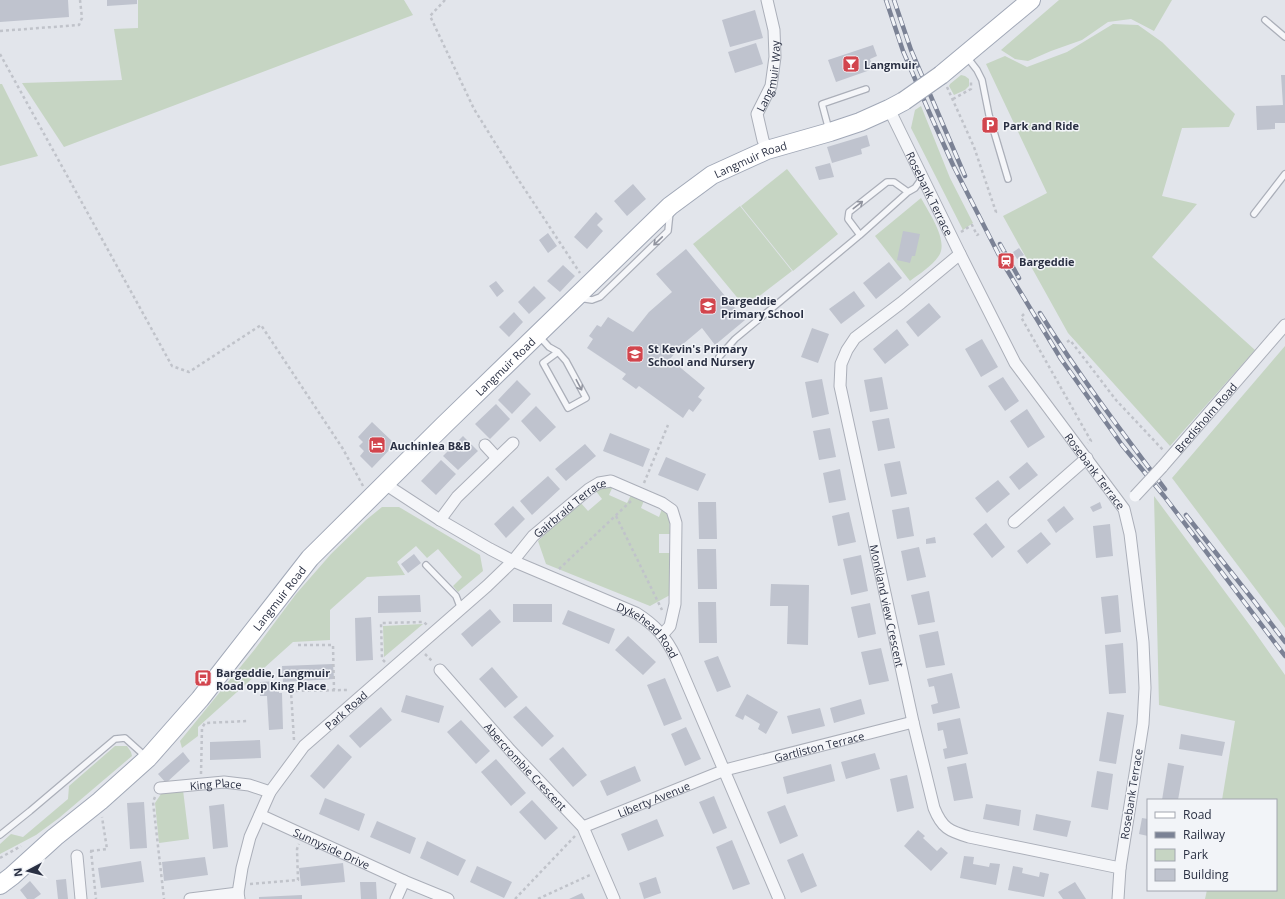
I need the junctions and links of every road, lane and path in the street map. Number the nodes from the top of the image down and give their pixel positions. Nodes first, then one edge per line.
1 (80, 0) edge
2 (445, 0) edge
3 (767, 0) edge
4 (1032, 0) edge
5 (1265, 20) dead end
6 (0, 31) edge
7 (1285, 38) edge
8 (0, 54) edge
9 (966, 55) junction
10 (970, 77) dead end
11 (944, 81) junction
12 (866, 88) dead end
13 (953, 99) junction
14 (896, 105) junction
15 (830, 132) junction
16 (767, 150) junction
17 (1285, 174) edge
18 (922, 178) junction
19 (1008, 179) dead end
20 (908, 192) junction
21 (994, 214) dead end
22 (1254, 214) dead end
23 (962, 230) dead end
24 (979, 234) dead end
25 (860, 235) junction
26 (960, 254) junction
27 (582, 291) junction
28 (1024, 314) dead end
29 (1285, 326) edge
30 (537, 334) junction
31 (1067, 342) dead end
32 (558, 352) junction
33 (719, 357) dead end
34 (668, 425) dead end
35 (512, 443) dead end
36 (485, 445) dead end
37 (1084, 454) junction
38 (1171, 457) junction
39 (497, 458) junction
40 (385, 484) junction
41 (366, 490) dead end
42 (640, 493) junction
43 (1124, 509) junction
44 (616, 516) junction
45 (440, 520) junction
46 (1014, 522) dead end
47 (513, 561) junction
48 (426, 565) dead end
49 (551, 576) junction
50 (461, 609) junction
51 (666, 630) junction
52 (435, 632) junction
53 (298, 645) dead end
54 (418, 647) junction
55 (391, 670) junction
56 (440, 670) joint
57 (334, 690) junction
58 (357, 700) junction
59 (248, 721) dead end
60 (913, 722) junction
61 (298, 754) junction
62 (148, 758) junction
63 (725, 770) junction
64 (201, 784) junction
65 (160, 788) joint
66 (270, 792) junction
67 (100, 801) junction
68 (260, 815) junction
69 (583, 827) junction
70 (0, 835) edge
71 (304, 835) junction
72 (24, 844) dead end
73 (91, 851) dead end
74 (77, 856) dead end
75 (1120, 868) junction
76 (0, 869) edge
77 (601, 870) junction
78 (404, 881) junction
79 (239, 892) edge
80 (81, 899) edge
81 (164, 899) edge
82 (190, 899) edge
83 (396, 899) edge
84 (448, 899) edge
85 (515, 899) edge
86 (538, 899) edge
87 (614, 899) edge
88 (779, 899) edge
89 (1118, 899) edge

1 - 6 path
2 - 27 path
3 - 16 street, Langmuir Way
4 - 9 main road, Langmuir Road
5 - 7 lane
8 - 41 path
9 - 11 main road, Langmuir Road
9 - 19 lane
10 - 13 path
11 - 13 path
11 - 14 main road, Langmuir Road, bridge
12 - 15 lane
13 - 21 path
14 - 15 main road, Langmuir Road
14 - 18 street, Rosebank Terrace
15 - 16 main road, Langmuir Road
16 - 27 main road, Langmuir Road
17 - 22 lane
18 - 20 lane
18 - 26 street, Rosebank Terrace
20 - 25 lane
25 -> 20 lane
23 - 24 path
25 - 33 lane
26 - 37 street, Rosebank Terrace
26 - 60 street, Monkland view Crescent
27 - 30 main road, Langmuir Road
28 - 37 path
29 - 38 street, Bredisholm Road
30 - 32 lane
30 - 40 main road, Langmuir Road
31 - 38 path
32 -> 32 lane
34 - 42 path
35 - 39 street
36 - 39 street
37 - 43 street, Rosebank Terrace
37 - 46 street
38 - 43 street, Bredisholm Road, bridge
39 - 45 street
40 - 45 street, Dykehead Road
40 - 62 main road, Langmuir Road
42 - 44 path
42 - 47 street, Gairbraid Terrace
42 - 51 street, Gairbraid Terrace
43 - 75 street, Rosebank Terrace
44 - 49 path
44 - 51 path
45 - 47 street, Dykehead Road
47 - 49 street, Dykehead Road
47 - 50 street, Park Road
48 - 50 lane
49 - 51 street, Dykehead Road
50 - 52 street, Park Road
51 - 63 street, Dykehead Road
52 - 54 street, Park Road
52 - 55 path
53 - 57 path
54 - 55 street, Park Road
54 - 56 path
55 - 58 street, Park Road
56 - 69 street, Abercrombie Crescent
57 - 58 path
57 - 61 path
58 - 61 street, Park Road
59 - 64 path
60 - 63 street, Gartliston Terrace
60 - 75 street, Monkland view Crescent
61 - 66 street, Park Road
62 - 67 main road, Langmuir Road
62 - 70 lane
63 - 69 street, Liberty Avenue
63 - 88 street, Dykehead Road
64 - 65 street, King Place
64 - 66 street, King Place
65 - 81 path
66 - 68 street, Park Road
67 - 73 path
67 - 76 main road, Langmuir Road
68 - 71 street, Sunnyside Drive
68 - 79 street, Park Road
69 - 77 street, Abercrombie Crescent
69 - 85 path
71 - 78 street, Sunnyside Drive
71 - 79 path
72 - 76 path
74 - 80 street
75 - 89 street, Rosebank Terrace
77 - 86 path
77 - 87 street, Abercrombie Crescent
78 - 83 street
78 - 84 street, Sunnyside Drive
79 - 82 street

